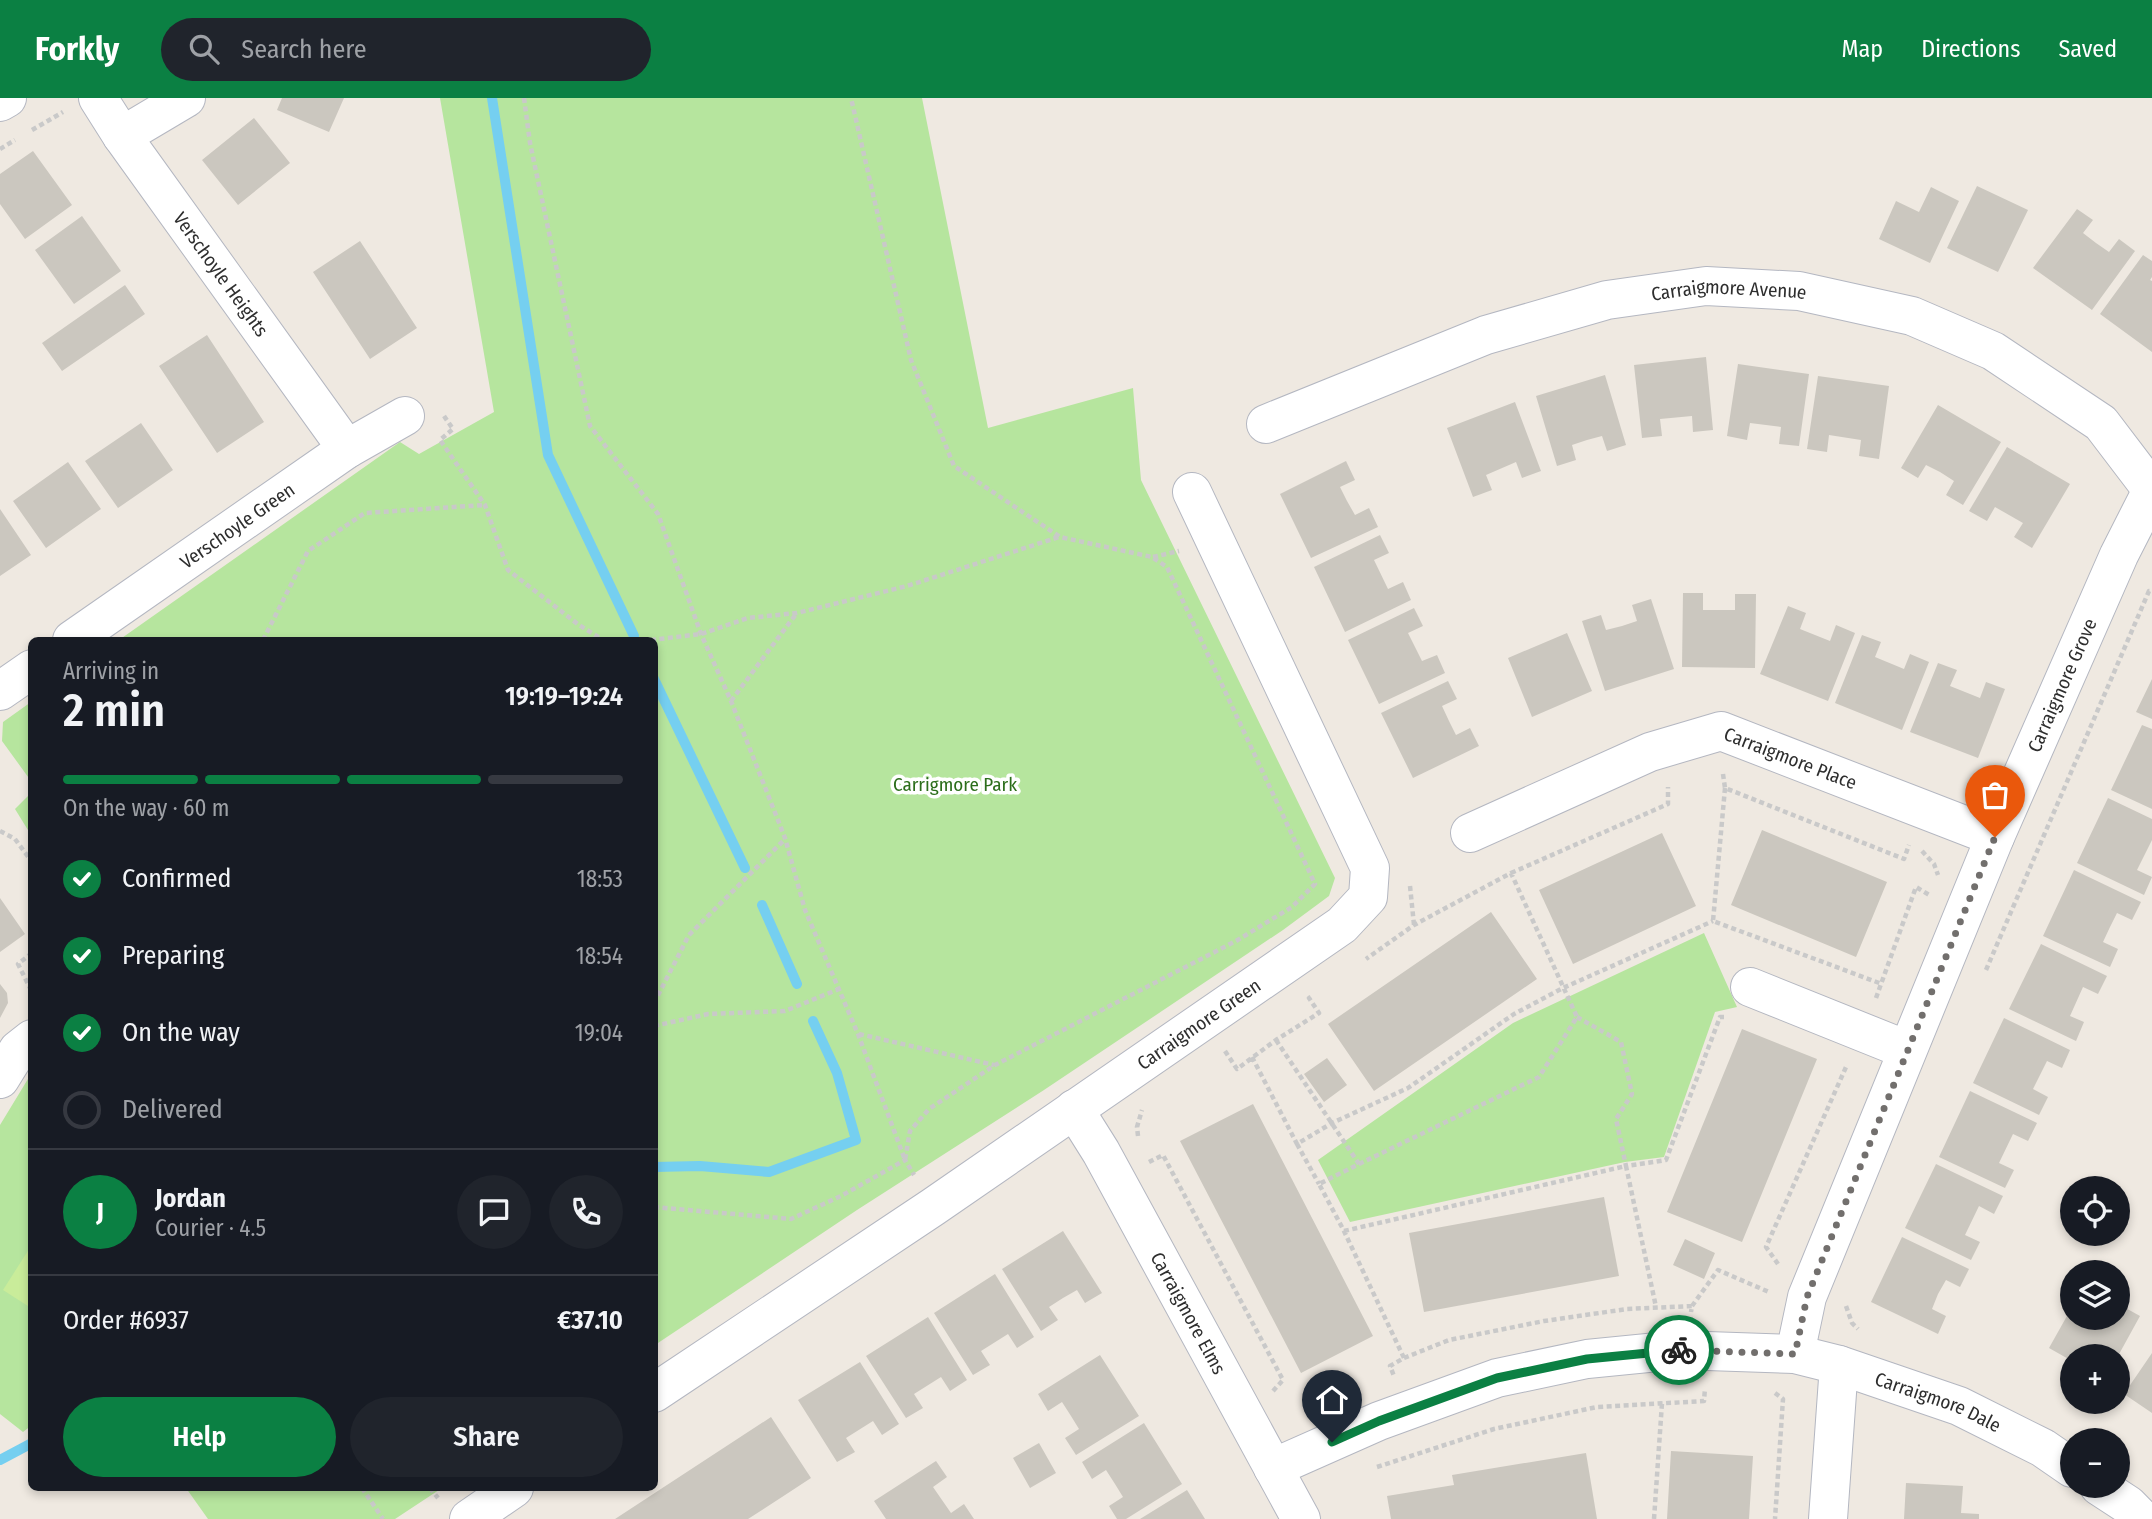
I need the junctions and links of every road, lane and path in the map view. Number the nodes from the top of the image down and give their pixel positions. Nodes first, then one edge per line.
1 (7, 98) edge
2 (186, 98) edge
3 (524, 98) edge
4 (851, 98) edge
5 (0, 102) edge
6 (85, 107) edge
7 (122, 136) junction
8 (0, 149) edge
9 (405, 416) dead end
10 (1266, 424) dead end
11 (347, 449) junction
12 (2152, 490) edge
13 (1192, 492) dead end
14 (485, 505) dead end
15 (1060, 537) junction
16 (1185, 550) dead end
17 (1152, 557) junction
18 (2152, 591) edge
19 (797, 613) junction
20 (701, 634) junction
21 (76, 637) edge
22 (265, 637) edge
23 (658, 639) edge
24 (28, 671) edge
25 (0, 691) edge
26 (731, 701) junction
27 (1722, 769) dead end
28 (1669, 783) dead end
29 (1725, 788) junction
30 (0, 831) edge
31 (1470, 833) dead end
32 (1995, 837) junction
33 (785, 838) junction
34 (28, 857) edge
35 (1511, 873) junction
36 (1943, 885) dead end
37 (1938, 891) dead end
38 (1713, 921) junction
39 (28, 956) edge
40 (1362, 962) dead end
41 (1985, 971) dead end
42 (28, 984) edge
43 (1882, 984) junction
44 (1563, 988) junction
45 (839, 989) junction
46 (1320, 991) dead end
47 (658, 995) edge
48 (1738, 1002) joint
49 (1874, 1005) dead end
50 (1577, 1017) junction
51 (658, 1025) edge
52 (858, 1034) junction
53 (1276, 1040) junction
54 (28, 1042) edge
55 (1908, 1050) junction
56 (1214, 1055) dead end
57 (1252, 1057) junction
58 (995, 1065) junction
59 (1847, 1065) dead end
60 (0, 1079) edge
61 (1143, 1105) dead end
62 (1074, 1109) junction
63 (1332, 1123) junction
64 (1139, 1144) dead end
65 (1297, 1144) junction
66 (1144, 1153) dead end
67 (905, 1160) junction
68 (1359, 1164) junction
69 (1626, 1167) junction
70 (1319, 1184) junction
71 (658, 1207) edge
72 (1345, 1231) junction
73 (1782, 1270) dead end
74 (1844, 1300) dead end
75 (1766, 1303) dead end
76 (1692, 1306) junction
77 (1656, 1307) junction
78 (1691, 1316) dead end
79 (1860, 1331) dead end
80 (1795, 1354) junction
81 (1404, 1358) junction
82 (1839, 1365) junction
83 (1395, 1377) dead end
84 (1717, 1387) dead end
85 (658, 1390) edge
86 (1763, 1392) dead end
87 (1271, 1394) dead end
88 (1662, 1403) junction
89 (2060, 1460) edge
90 (1376, 1467) dead end
91 (1273, 1468) junction
92 (364, 1491) edge
93 (433, 1491) edge
94 (506, 1491) edge
95 (2117, 1498) edge
96 (455, 1510) edge
97 (383, 1519) edge
98 (1301, 1519) edge
99 (1654, 1519) edge
100 (1775, 1519) edge
101 (1828, 1519) edge
102 (2143, 1519) edge

1 - 5 street
2 - 7 street
3 - 20 path
4 - 15 path
6 - 7 street, Verschoyle Heights
6 - 8 path
7 - 11 street, Verschoyle Heights
9 - 11 street, Verschoyle Green
10 - 12 street, Carraigmore Avenue
11 - 21 street, Verschoyle Green
12 - 32 street, Carraigmore Grove
13 - 62 street, Carraigmore Green
14 - 22 path
15 - 17 path
15 - 19 path
16 - 17 path
17 - 58 path
18 - 41 path
19 - 20 path
19 - 26 path
20 - 23 path
20 - 26 path
24 - 25 street
26 - 33 path
27 - 29 path
28 - 35 path
29 - 36 path
29 - 38 path
30 - 34 path
31 - 32 street, Carraigmore Place
32 - 55 street, Carraigmore Grove
33 - 45 path
33 - 47 path
35 - 40 path
35 - 44 path
37 - 43 path
38 - 43 path
38 - 44 path
39 - 42 path
43 - 49 path
44 - 50 path
44 - 63 path
45 - 51 path
45 - 52 path
46 - 53 path
48 - 55 street
48 - 69 path
50 - 68 path
50 - 69 path
52 - 58 path
52 - 67 path
53 - 57 path
53 - 63 path
54 - 60 street
55 - 80 street, Carraigmore Grove
56 - 57 path
57 - 65 path
58 - 67 path
59 - 73 path
61 - 64 path
62 - 85 street, Carraigmore Green
62 - 91 street, Carraigmore Elms
63 - 65 path
63 - 68 path
65 - 70 path
66 - 87 path
67 - 71 path
68 - 70 path
69 - 72 path
69 - 77 path
70 - 72 path
72 - 81 path
74 - 79 path
75 - 76 path
76 - 77 path
76 - 78 path
77 - 81 path
80 - 82 street, Carraigmore Dale
80 - 91 street, Carraigmore Dale
81 - 83 path
82 - 89 street, Carraigmore Dale
82 - 101 street
84 - 88 path
86 - 100 path
88 - 90 path
88 - 99 path
91 - 98 street, Carraigmore Elms
92 - 97 path
93 - 96 path
94 - 96 street
95 - 102 street

